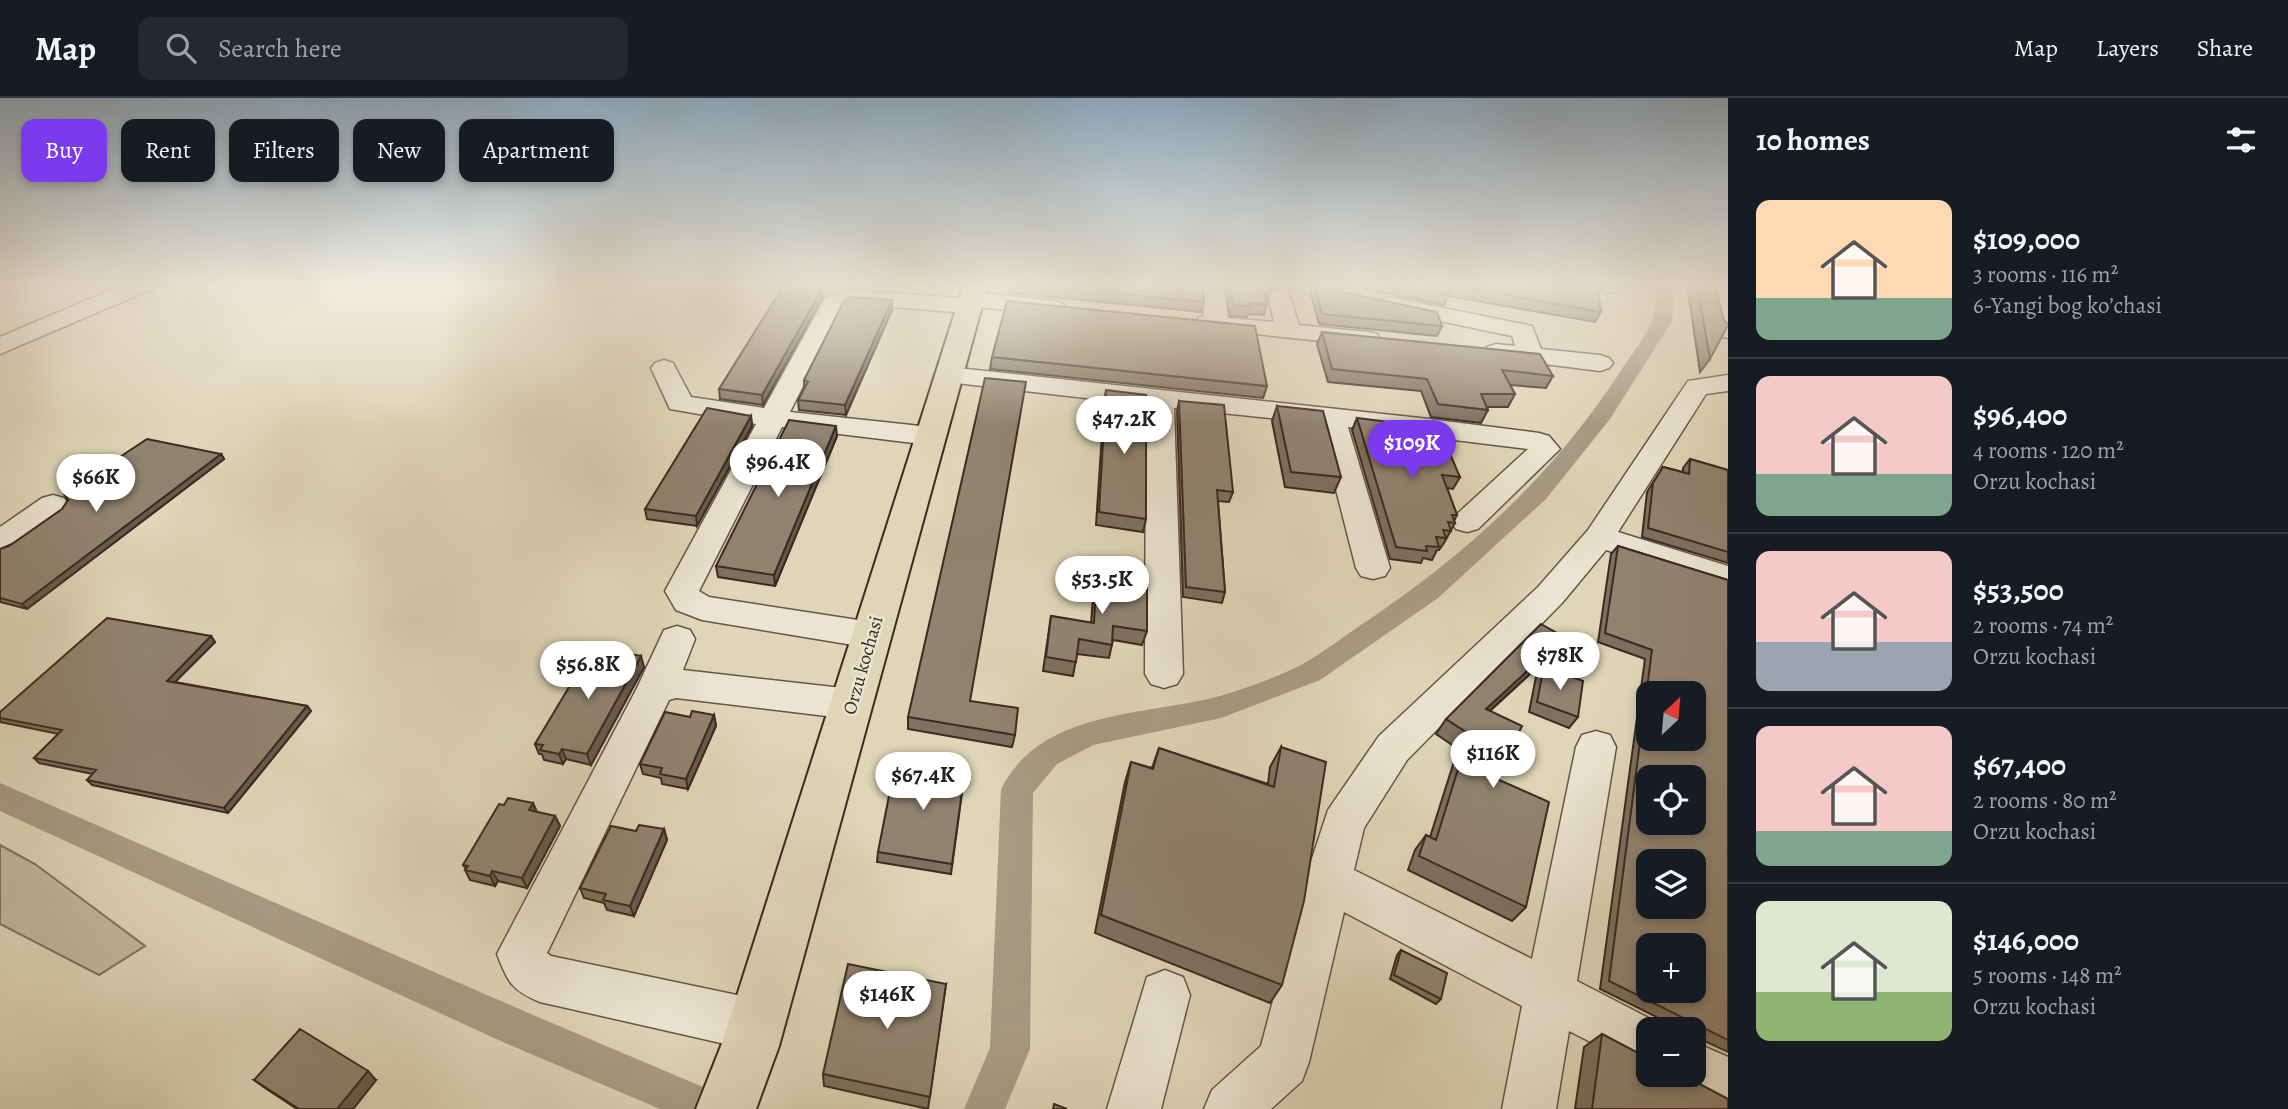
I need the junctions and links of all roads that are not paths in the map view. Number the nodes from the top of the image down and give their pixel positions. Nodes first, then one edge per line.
1 (34, 331) edge
2 (818, 331) edge
3 (961, 331) edge
4 (1290, 331) edge
5 (1522, 331) edge
6 (1396, 342) edge
7 (0, 346) edge
8 (1477, 350) edge
9 (1531, 356) junction
10 (1600, 363) dead end
11 (664, 368) dead end
12 (948, 375) junction
13 (1728, 383) edge
14 (1160, 398) junction
15 (1331, 416) junction
16 (773, 418) junction
17 (930, 436) junction
18 (53, 505) dead end
19 (1467, 522) dead end
20 (1599, 537) junction
21 (0, 542) edge
22 (1373, 568) dead end
23 (1728, 578) edge
24 (871, 635) junction
25 (677, 639) dead end
26 (1164, 674) dead end
27 (656, 690) junction
28 (851, 704) junction
29 (1596, 747) dead end
30 (1328, 880) junction
31 (1550, 994) junction
32 (1165, 995) dead end
33 (753, 1035) junction
34 (1636, 1039) edge
35 (1706, 1074) edge
36 (1728, 1086) edge
37 (726, 1109) edge
38 (1134, 1109) edge
39 (1230, 1109) edge
40 (1529, 1109) edge

1 - 7 street
2 - 16 street
3 - 12 main road, Orzu kochasi
4 - 6 street
5 - 9 street
8 - 9 street
9 - 10 street
11 - 16 street
12 - 14 street
12 - 17 main road, Orzu kochasi
13 - 20 street
14 - 15 street
14 - 26 street
15 - 19 street
15 - 22 street
16 - 17 street
16 - 24 street
17 - 24 main road, Orzu kochasi
18 - 21 street
20 - 23 street
20 - 30 street
24 - 28 main road, Orzu kochasi
25 - 27 street
27 - 28 street
27 - 33 street
28 - 33 main road, Orzu kochasi
29 - 31 street
30 - 31 street
30 - 39 street
31 - 34 street
31 - 40 street
32 - 38 street
33 - 37 main road, Orzu kochasi
35 - 36 street

